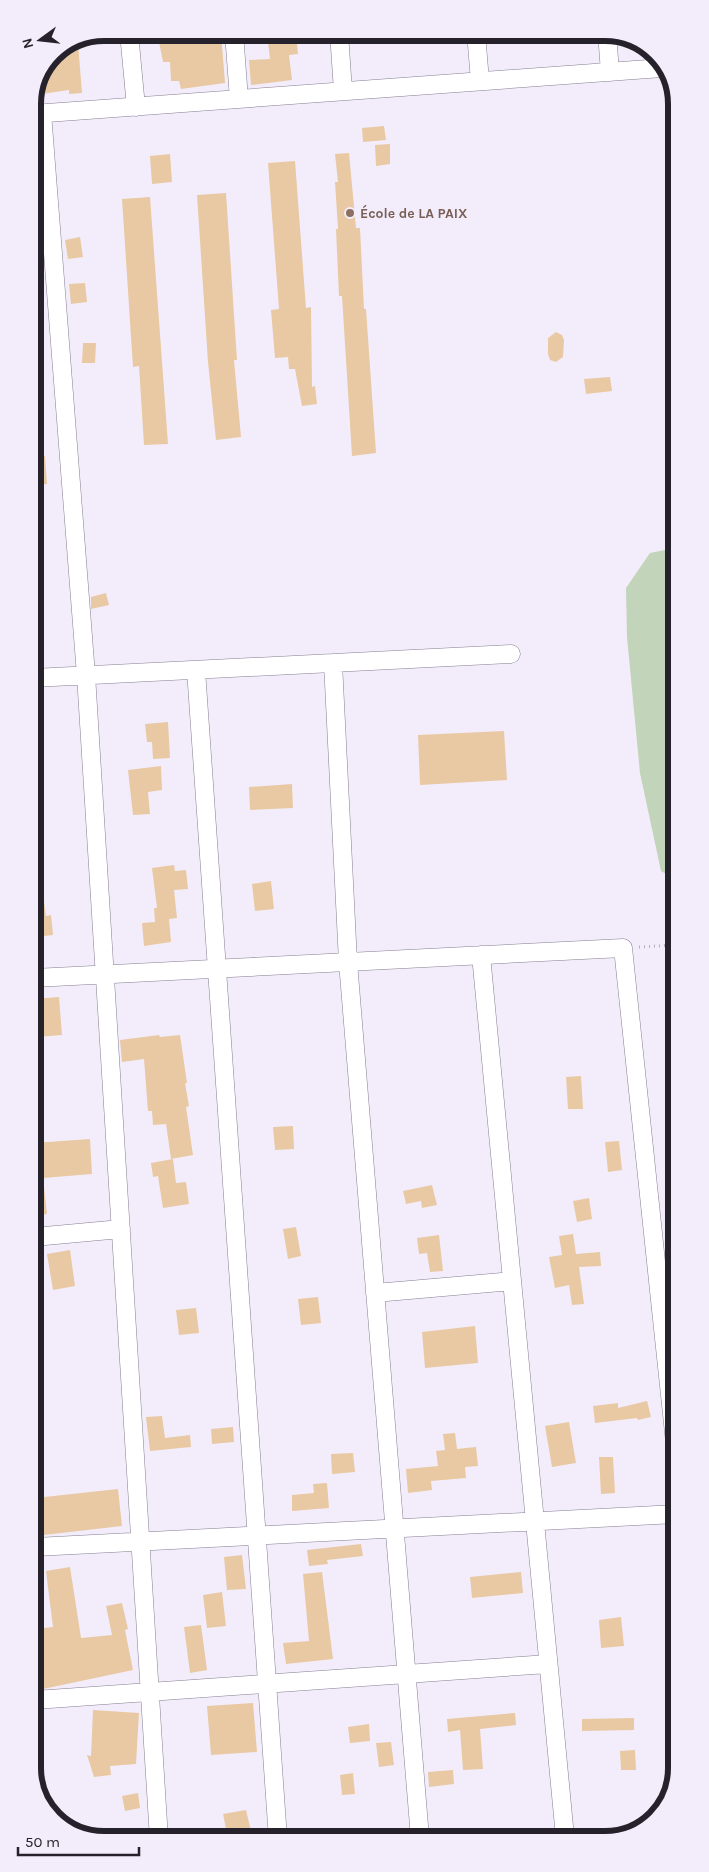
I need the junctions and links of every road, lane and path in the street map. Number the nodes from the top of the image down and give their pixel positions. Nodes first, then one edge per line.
1 (130, 41) edge
2 (235, 41) edge
3 (340, 41) edge
4 (477, 41) edge
5 (608, 41) edge
6 (657, 68) edge
7 (610, 72) junction
8 (480, 81) junction
9 (343, 91) junction
10 (239, 99) junction
11 (136, 106) junction
12 (41, 114) edge
13 (41, 160) edge
14 (511, 654) dead end
15 (333, 663) junction
16 (196, 670) junction
17 (86, 675) junction
18 (41, 678) edge
19 (668, 945) edge
20 (623, 948) junction
21 (480, 955) junction
22 (348, 962) junction
23 (217, 969) junction
24 (105, 974) junction
25 (41, 978) edge
26 (121, 1229) junction
27 (41, 1236) edge
28 (512, 1281) junction
29 (375, 1293) junction
30 (668, 1376) edge
31 (668, 1514) edge
32 (535, 1521) junction
33 (395, 1528) junction
34 (257, 1536) junction
35 (140, 1541) junction
36 (41, 1547) edge
37 (548, 1664) junction
38 (407, 1674) junction
39 (267, 1684) junction
40 (150, 1692) junction
41 (41, 1700) edge
42 (159, 1831) edge
43 (278, 1831) edge
44 (419, 1831) edge
45 (564, 1831) edge

1 - 11 street
2 - 10 street
3 - 9 street
4 - 8 street
5 - 7 street
6 - 7 street
7 - 8 street
8 - 9 street
9 - 10 street
10 - 11 street
11 - 12 street
13 - 17 street
14 - 15 street
15 - 16 street
15 - 22 street
16 - 17 street
16 - 23 street
17 - 18 street
17 - 24 street
19 - 20 path
20 - 21 street
20 - 30 street
21 - 22 street
21 - 28 street
22 - 23 street
22 - 29 street
23 - 24 street
23 - 34 street
24 - 25 street
24 - 26 street
26 - 27 street
26 - 35 street
28 - 29 street
28 - 32 street
29 - 33 street
31 - 32 street
32 - 33 street
32 - 37 street
33 - 34 street
33 - 38 street
34 - 35 street
34 - 39 street
35 - 36 street
35 - 40 street
37 - 38 street
37 - 45 street
38 - 39 street
38 - 44 street
39 - 40 street
39 - 43 street
40 - 41 street
40 - 42 street

